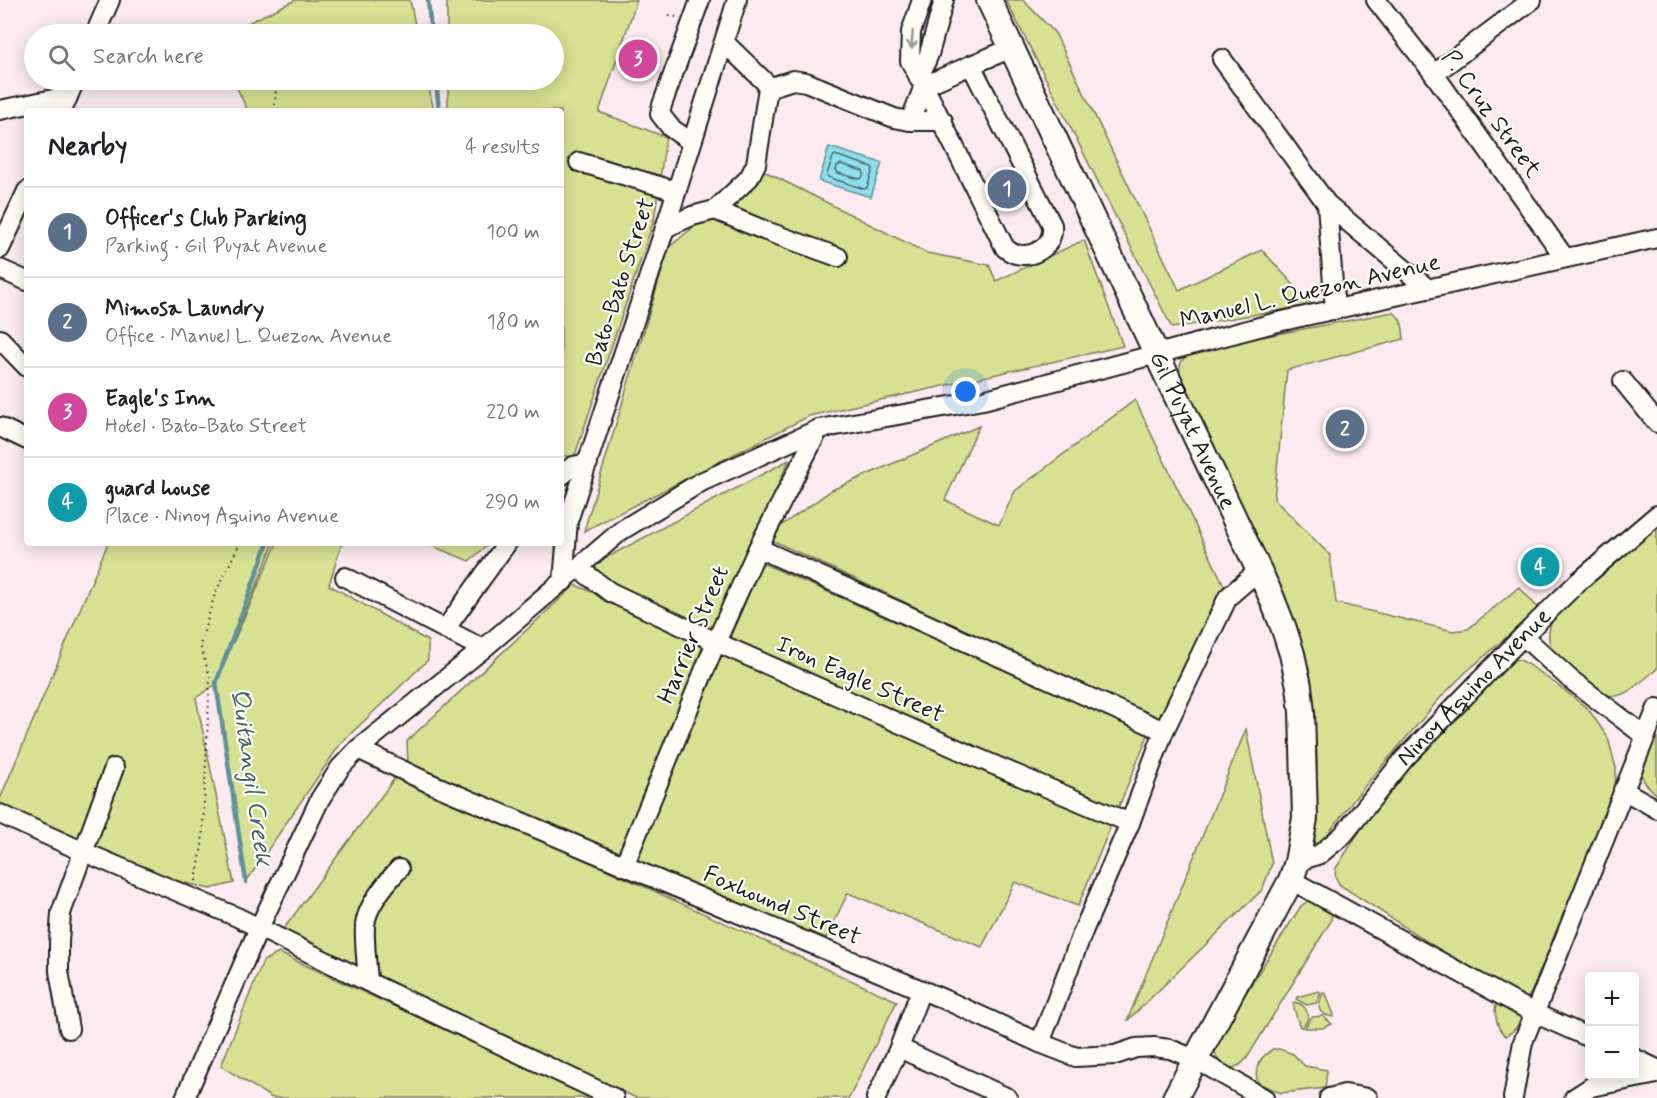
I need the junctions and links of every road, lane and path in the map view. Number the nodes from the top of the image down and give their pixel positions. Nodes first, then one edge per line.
1 (110, 0) edge
2 (700, 0) edge
3 (737, 0) edge
4 (922, 0) edge
5 (944, 0) edge
6 (989, 0) edge
7 (1376, 0) edge
8 (1532, 0) edge
9 (99, 24) edge
10 (724, 43) junction
11 (1012, 48) junction
12 (1222, 59) dead end
13 (971, 66) junction
14 (1434, 74) junction
15 (921, 82) junction
16 (768, 88) junction
17 (276, 90) edge
18 (68, 95) edge
19 (274, 108) edge
20 (0, 110) edge
21 (910, 120) junction
22 (943, 121) junction
23 (692, 142) junction
24 (579, 162) dead end
25 (676, 191) junction
26 (24, 197) edge
27 (1327, 204) junction
28 (715, 210) junction
29 (665, 228) junction
30 (1657, 238) edge
31 (0, 249) edge
32 (838, 257) dead end
33 (1564, 258) junction
34 (0, 269) edge
35 (24, 280) edge
36 (1428, 289) junction
37 (1335, 310) junction
38 (0, 339) edge
39 (1156, 353) junction
40 (24, 364) edge
41 (1623, 381) dead end
42 (1657, 423) edge
43 (0, 427) edge
44 (819, 429) junction
45 (24, 439) edge
46 (588, 463) junction
47 (564, 474) edge
48 (1657, 515) edge
49 (239, 546) edge
50 (505, 546) edge
51 (758, 548) junction
52 (578, 568) junction
53 (1259, 570) junction
54 (345, 577) dead end
55 (563, 582) junction
56 (446, 628) junction
57 (1523, 636) junction
58 (716, 642) junction
59 (483, 649) junction
60 (1657, 708) edge
61 (1164, 731) junction
62 (1646, 736) junction
63 (358, 749) junction
64 (114, 768) dead end
65 (1623, 790) junction
66 (1657, 809) edge
67 (0, 814) edge
68 (1130, 823) junction
69 (84, 852) junction
70 (624, 866) junction
71 (399, 869) dead end
72 (1294, 871) junction
73 (193, 899) junction
74 (259, 928) junction
75 (368, 982) junction
76 (921, 990) junction
77 (1534, 1013) junction
78 (69, 1029) dead end
79 (1585, 1036) edge
80 (1040, 1043) junction
81 (899, 1048) junction
82 (1195, 1059) junction
83 (1639, 1060) edge
84 (1657, 1069) edge
85 (1657, 1074) edge
86 (185, 1098) edge
87 (614, 1098) edge
88 (876, 1098) edge
89 (1008, 1098) edge
90 (1175, 1098) edge
91 (1264, 1098) edge
92 (1329, 1098) edge
93 (1368, 1098) edge
94 (1513, 1098) edge
95 (1574, 1098) edge

1 - 9 street
2 - 23 street
3 - 10 street, Bato-Bato Street
4 -> 15 street
5 - 15 street
6 - 11 main road, Gil Puyat Avenue
7 - 14 street, P. Cruz Street
8 - 14 street
10 - 16 street
10 - 23 street, Bato-Bato Street
11 - 13 street
11 - 39 main road, Gil Puyat Avenue
12 - 27 street
13 - 15 street
13 - 22 street
14 - 33 street, P. Cruz Street
15 - 21 street
15 - 22 street
16 - 21 street
16 - 28 street
17 - 19 path
18 - 20 street
21 - 22 street
23 - 25 street, Bato-Bato Street
24 - 25 street
25 - 29 street, Bato-Bato Street
26 - 31 street
27 - 36 street
27 - 37 street
28 - 29 street
28 - 32 street
29 - 46 street, Bato-Bato Street
30 - 33 street, Manuel L. Quezon Avenue
33 - 36 street, Manuel L. Quezon Avenue
34 - 35 street
36 - 37 street, Manuel L. Quezon Avenue
37 - 39 street, Manuel L. Quezon Avenue
38 - 40 street
39 - 44 street, Manuel L. Quezon Avenue
39 - 53 main road, Gil Puyat Avenue
41 - 42 street
43 - 45 street
44 - 51 street, Harrier Street
44 - 52 street, Manuel L. Quezon Avenue
46 - 47 street
46 - 55 street, Bato-Bato Street
48 - 57 street, Ninoy Aquino Avenue
49 - 73 path
50 - 56 street
51 - 58 street, Harrier Street
51 - 61 street
52 - 55 street, Manuel L. Quezon Avenue
52 - 58 street, Iron Eagle Street
53 - 61 street
53 - 72 main road, Gil Puyat Avenue
54 - 56 street
55 - 59 street, Manuel L. Quezon Avenue
56 - 59 street
57 - 62 street
57 - 72 street, Ninoy Aquino Avenue
58 - 68 street, Iron Eagle Street
58 - 70 street, Harrier Street
59 - 63 street, Manuel L. Quezon Avenue
60 - 62 street
61 - 68 street
62 - 65 street
63 - 70 street, Foxhound Street
63 - 74 street, Manuel L. Quezon Avenue
64 - 69 street
65 - 66 street
65 - 77 street
67 - 69 street
68 - 80 street
69 - 73 street
69 - 78 street
70 - 76 street, Foxhound Street
71 - 75 street
72 - 77 street
72 - 82 main road
73 - 74 street
74 - 75 street
74 - 86 street, Manuel L. Quezon Avenue
75 - 87 street
76 - 80 street, Foxhound Street
76 - 81 street
77 - 79 street
77 - 94 street
80 - 82 street, Foxhound Street
81 - 88 street
81 - 89 street
82 - 90 main road
82 - 91 street, Foxhound Street
83 - 84 street
85 - 95 street
92 - 93 street

